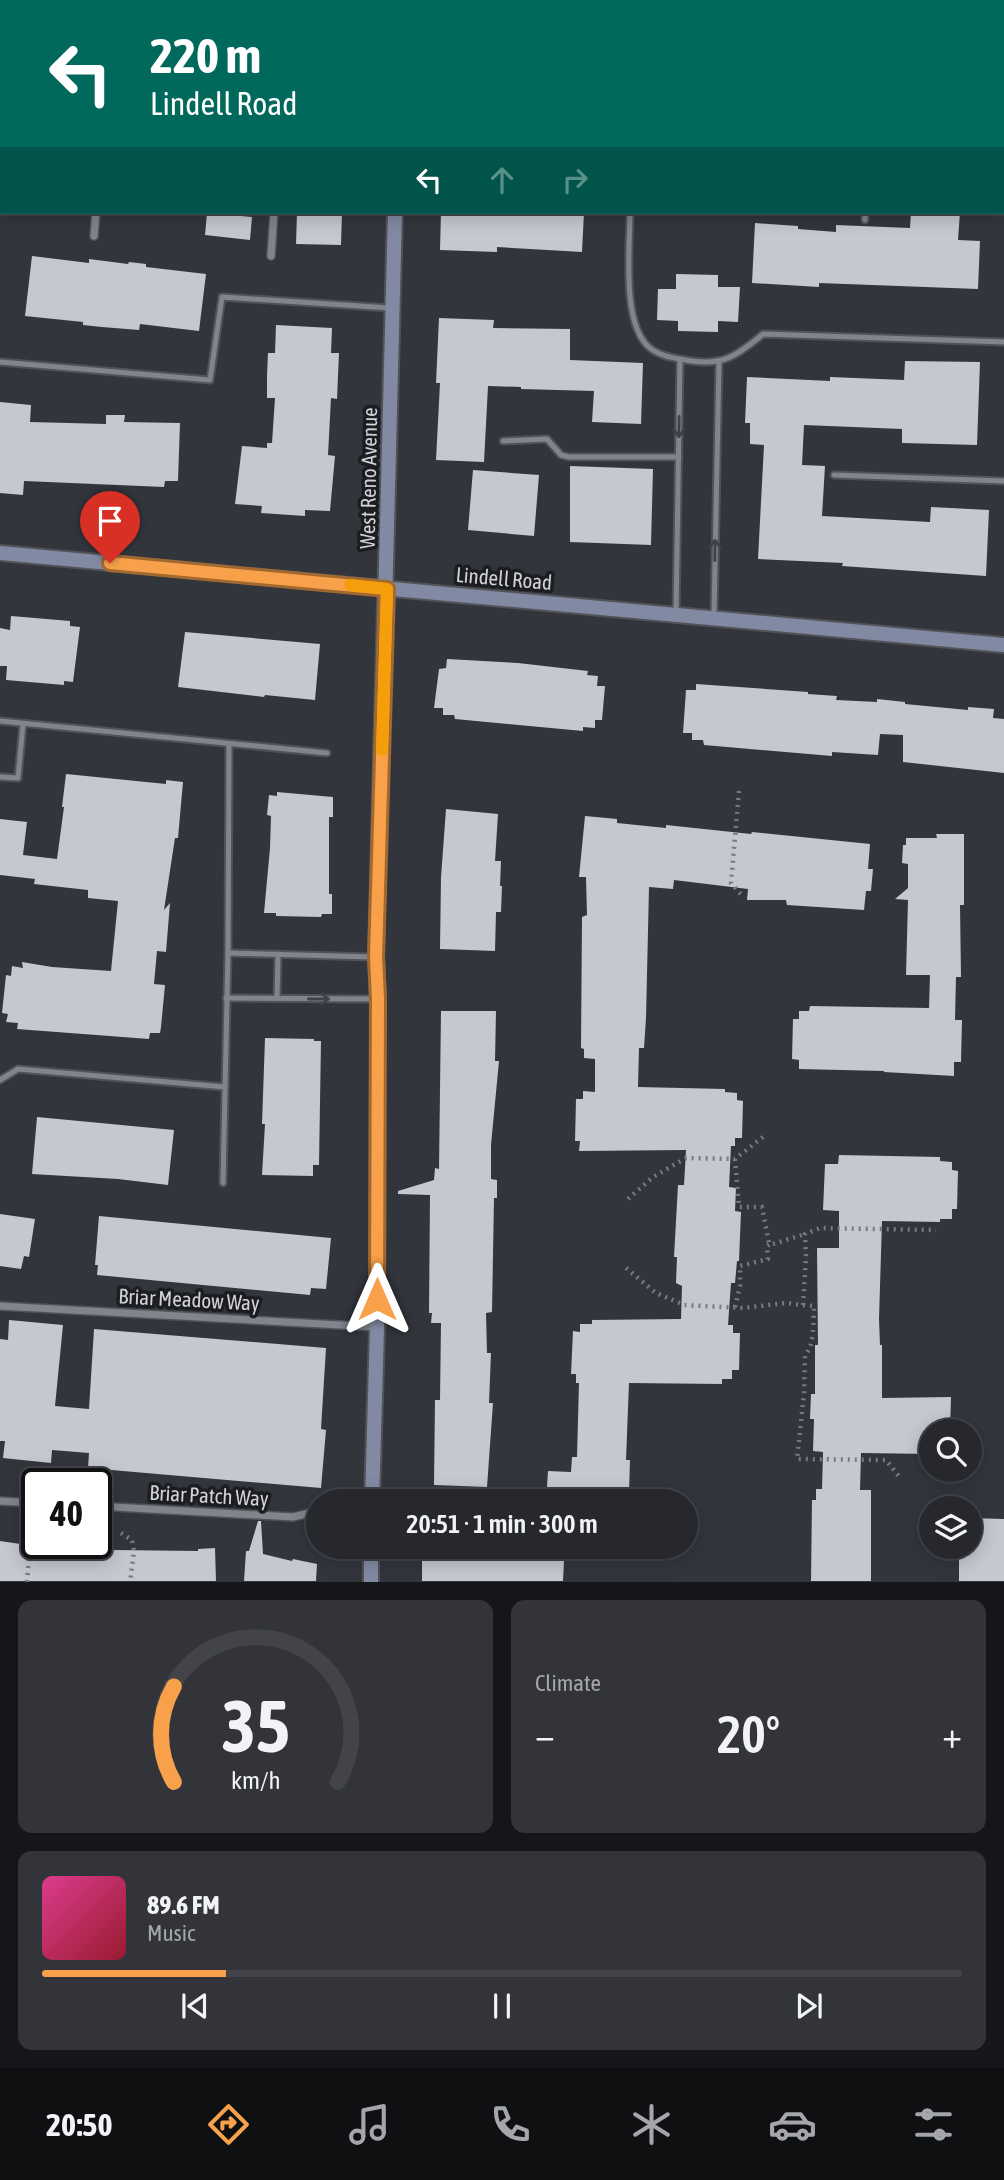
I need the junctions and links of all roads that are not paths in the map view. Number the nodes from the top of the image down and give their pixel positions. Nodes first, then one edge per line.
1 (96, 214) edge
2 (274, 214) edge
3 (396, 214) edge
4 (630, 214) edge
5 (865, 214) edge
6 (865, 220) dead end
7 (94, 236) dead end
8 (271, 256) dead end
9 (393, 308) junction
10 (1004, 342) edge
11 (680, 359) junction
12 (719, 361) junction
13 (0, 362) edge
14 (503, 441) dead end
15 (679, 457) junction
16 (834, 475) dead end
17 (1004, 481) edge
18 (0, 553) edge
19 (387, 589) junction
20 (676, 615) junction
21 (714, 619) junction
22 (1004, 645) edge
23 (0, 721) edge
24 (23, 724) junction
25 (229, 744) junction
26 (327, 753) dead end
27 (0, 776) edge
28 (228, 953) junction
29 (278, 954) junction
30 (376, 957) junction
31 (226, 998) junction
32 (277, 998) junction
33 (378, 999) junction
34 (0, 1080) edge
35 (225, 1087) junction
36 (223, 1183) dead end
37 (0, 1306) edge
38 (377, 1327) junction
39 (369, 1489) edge
40 (0, 1501) edge
41 (21, 1502) edge
42 (112, 1507) edge
43 (306, 1514) edge
44 (372, 1559) edge
45 (371, 1581) edge

1 - 7 street
2 - 8 street
3 - 9 street, West Reno Avenue
4 - 11 lane
5 - 6 lane
9 - 13 lane
9 - 19 street, West Reno Avenue
10 - 12 lane
11 - 12 lane
11 -> 15 lane
21 -> 12 lane
14 - 15 lane
15 - 20 lane
16 - 17 lane
18 - 19 street, Lindell Road
19 - 20 street, Lindell Road
19 - 30 street, West Reno Avenue
20 - 21 street, Lindell Road
21 - 22 street, Lindell Road
23 - 24 lane
24 - 25 lane
24 - 27 lane
25 - 26 lane
25 - 28 lane
28 - 29 lane
28 - 31 lane
29 - 30 lane
29 - 32 lane
30 - 33 street, West Reno Avenue
31 - 32 lane
31 - 35 lane
32 -> 33 lane
33 - 38 street, West Reno Avenue
34 - 35 lane
35 - 36 lane
37 - 38 street, Briar Meadow Way
38 - 39 street, West Reno Avenue
40 - 41 street
42 - 43 street, Briar Patch Way
44 - 45 street

